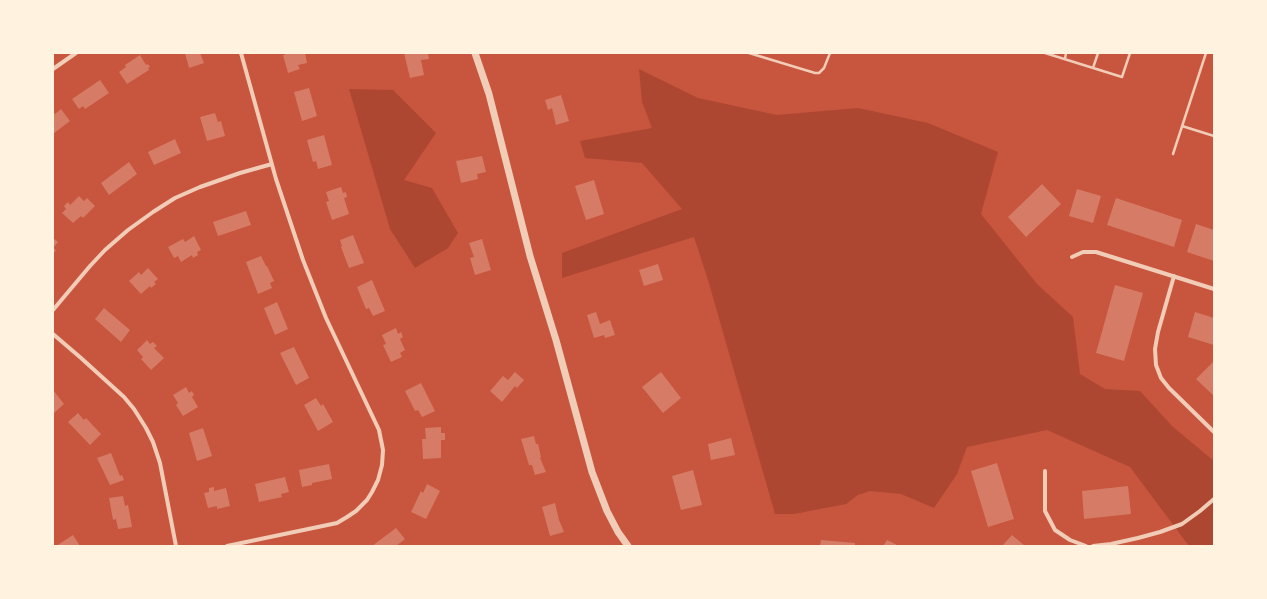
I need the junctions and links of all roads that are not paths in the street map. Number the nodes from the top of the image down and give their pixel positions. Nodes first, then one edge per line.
1 (76, 53) edge
2 (241, 53) edge
3 (475, 53) edge
4 (749, 53) edge
5 (830, 53) edge
6 (1045, 53) edge
7 (1066, 53) edge
8 (1098, 53) edge
9 (1130, 53) edge
10 (1206, 53) edge
11 (1064, 59) junction
12 (1093, 68) junction
13 (53, 69) edge
14 (1182, 126) junction
15 (1214, 136) edge
16 (1173, 154) dead end
17 (272, 164) junction
18 (1072, 256) dead end
19 (1174, 276) junction
20 (1214, 289) edge
21 (53, 310) edge
22 (53, 334) edge
23 (1214, 432) edge
24 (1045, 471) dead end
25 (1214, 499) edge
26 (176, 546) edge
27 (227, 546) edge
28 (628, 546) edge
29 (1086, 546) edge
30 (1093, 546) edge

1 - 13 street
2 - 17 street
3 - 28 street
4 - 5 lane
6 - 11 lane
7 - 11 lane
8 - 12 lane
9 - 12 lane
10 - 14 lane
11 - 12 lane
14 - 15 lane
14 - 16 lane
17 - 21 street
17 - 27 street
18 - 19 street
19 - 20 street
19 - 23 street
22 - 26 street
24 - 29 street
25 - 30 street

